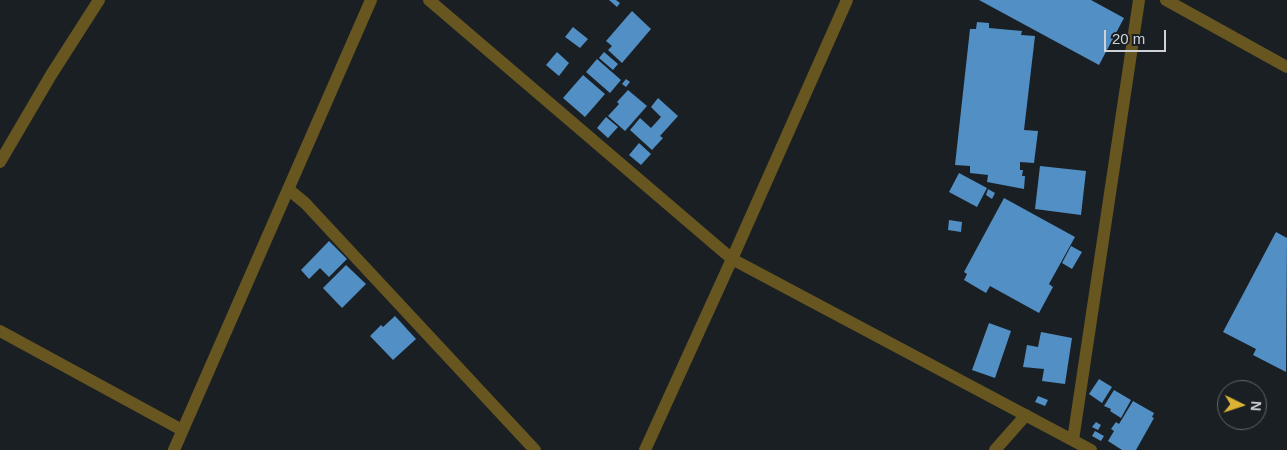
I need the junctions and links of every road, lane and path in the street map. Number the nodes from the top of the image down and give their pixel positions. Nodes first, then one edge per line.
1 (99, 0) edge
2 (371, 0) edge
3 (429, 0) edge
4 (846, 0) edge
5 (1139, 0) edge
6 (1166, 0) edge
7 (1287, 67) edge
8 (0, 162) edge
9 (288, 189) junction
10 (732, 259) junction
11 (0, 332) edge
12 (1026, 415) junction
13 (182, 430) junction
14 (1072, 440) junction
15 (174, 450) edge
16 (534, 450) edge
17 (645, 450) edge
18 (995, 450) edge
19 (1091, 450) edge

1 - 8 street
2 - 9 street
3 - 10 street
4 - 10 street
5 - 14 street
6 - 7 street
9 - 13 street
9 - 16 street
10 - 12 street
10 - 17 street
11 - 13 street
12 - 14 street
12 - 18 street
13 - 15 street
14 - 19 street

